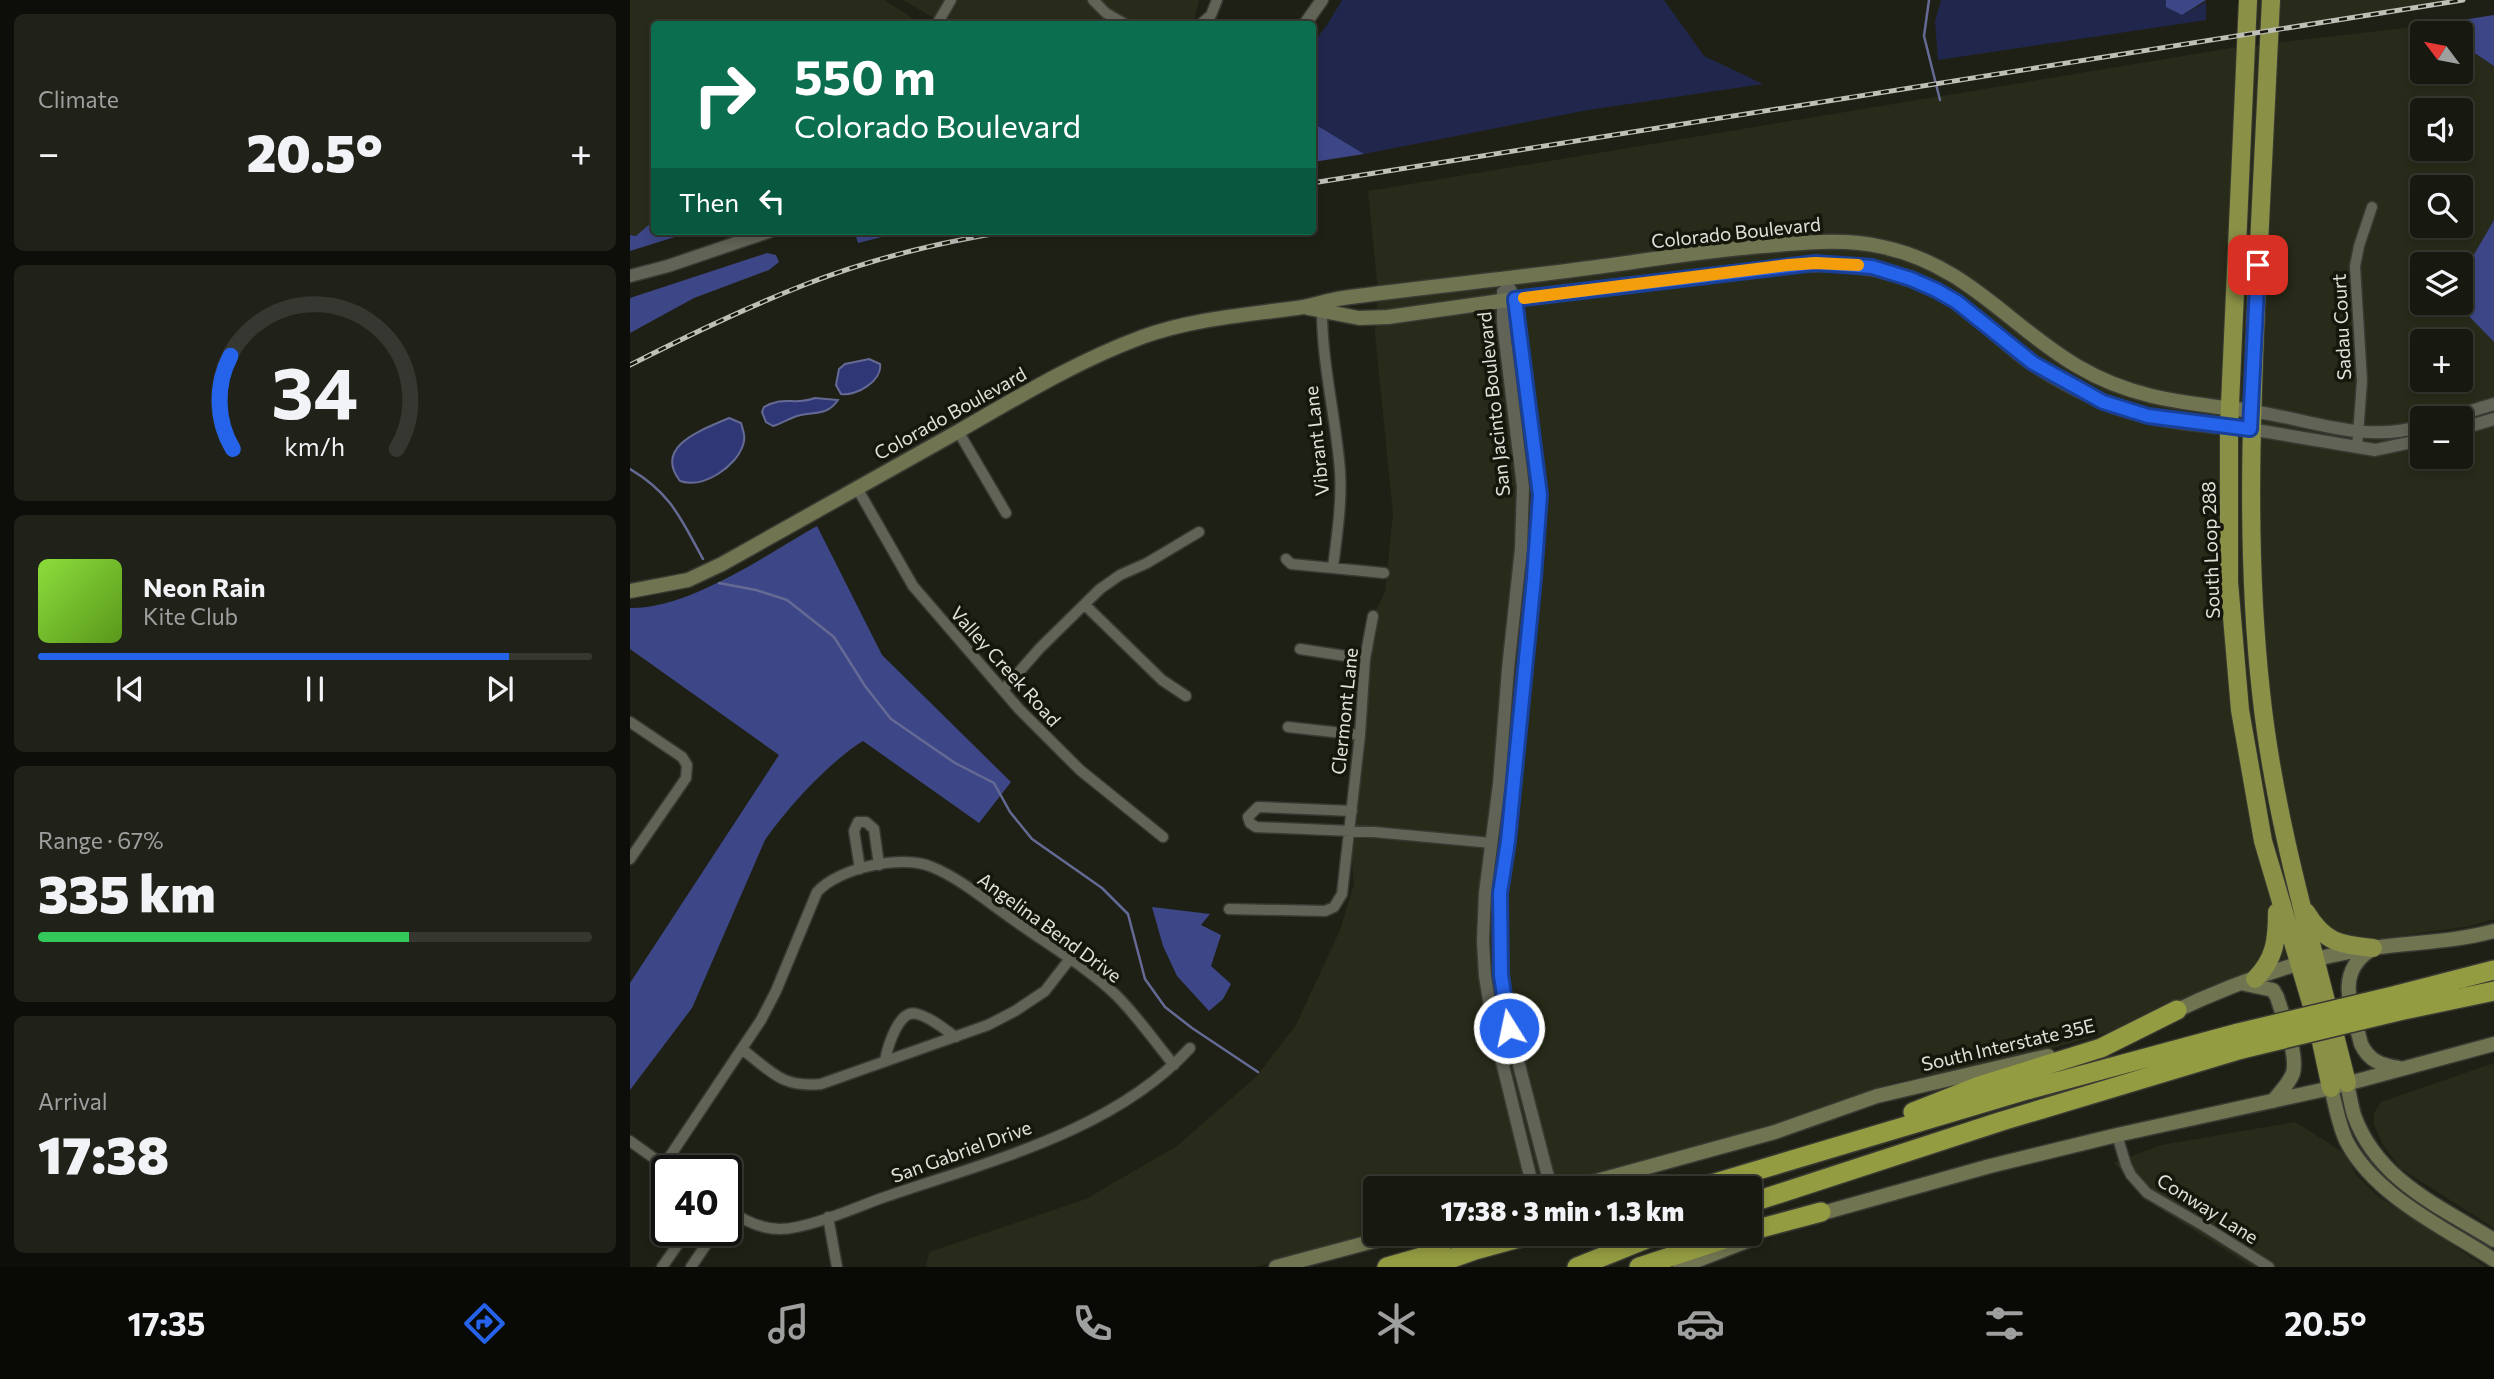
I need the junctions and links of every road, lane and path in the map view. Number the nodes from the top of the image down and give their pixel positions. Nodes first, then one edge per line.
1 (951, 0) edge
2 (1093, 0) edge
3 (1217, 0) edge
4 (1322, 0) edge
5 (2248, 0) edge
6 (2271, 0) edge
7 (939, 21) edge
8 (1120, 21) edge
9 (1205, 21) edge
10 (1308, 21) edge
11 (2372, 207) dead end
12 (759, 235) edge
13 (630, 276) edge
14 (1504, 278) junction
15 (1974, 288) junction
16 (1508, 300) junction
17 (1961, 305) junction
18 (1303, 307) junction
19 (1322, 311) junction
20 (2033, 363) junction
21 (2116, 385) junction
22 (1530, 402) junction
23 (2494, 404) edge
24 (2230, 408) junction
25 (2473, 410) edge
26 (1515, 411) junction
27 (1531, 417) junction
28 (2494, 419) edge
29 (2251, 420) junction
30 (2473, 425) edge
31 (2229, 427) junction
32 (2410, 428) edge
33 (958, 431) junction
34 (2356, 433) junction
35 (2410, 443) edge
36 (2357, 447) junction
37 (857, 488) junction
38 (1006, 513) dead end
39 (1199, 531) dead end
40 (1286, 559) dead end
41 (1333, 567) junction
42 (1384, 573) dead end
43 (630, 591) edge
44 (1085, 605) junction
45 (1373, 616) dead end
46 (1512, 637) junction
47 (1527, 639) junction
48 (1300, 649) dead end
49 (1366, 659) junction
50 (1003, 690) junction
51 (1186, 696) dead end
52 (2262, 700) junction
53 (2239, 702) junction
54 (630, 722) edge
55 (1288, 727) dead end
56 (1360, 735) junction
57 (1352, 811) junction
58 (1494, 826) junction
59 (1349, 831) junction
60 (1508, 834) junction
61 (1163, 837) dead end
62 (1492, 843) junction
63 (630, 859) edge
64 (879, 865) junction
65 (860, 869) junction
66 (2277, 891) junction
67 (2298, 900) junction
68 (1230, 909) dead end
69 (2494, 931) edge
70 (2373, 948) junction
71 (1069, 960) junction
72 (2306, 962) junction
73 (2494, 970) edge
74 (1501, 975) junction
75 (1485, 976) junction
76 (2247, 981) junction
77 (2494, 991) edge
78 (2398, 1003) junction
79 (2177, 1010) junction
80 (956, 1037) junction
81 (2240, 1041) junction
82 (2494, 1044) edge
83 (1190, 1048) dead end
84 (743, 1050) junction
85 (885, 1060) junction
86 (1174, 1065) junction
87 (2400, 1068) junction
88 (2339, 1085) junction
89 (2273, 1101) junction
90 (2117, 1135) junction
91 (630, 1141) edge
92 (676, 1155) edge
93 (651, 1156) edge
94 (1802, 1156) junction
95 (1530, 1176) edge
96 (1548, 1176) edge
97 (1615, 1176) edge
98 (1737, 1176) edge
99 (1762, 1199) edge
100 (1821, 1212) junction
101 (742, 1217) edge
102 (828, 1217) junction
103 (2472, 1227) junction
104 (1762, 1228) edge
105 (2494, 1240) edge
106 (2466, 1241) junction
107 (1363, 1244) edge
108 (677, 1246) edge
109 (705, 1246) edge
110 (1490, 1246) edge
111 (1629, 1246) edge
112 (1699, 1246) edge
113 (1475, 1250) junction
114 (2494, 1260) edge
115 (662, 1267) edge
116 (691, 1267) edge
117 (837, 1267) edge
118 (1276, 1267) edge
119 (1387, 1267) edge
120 (1428, 1267) edge
121 (1577, 1267) edge
122 (1639, 1267) edge
123 (1680, 1267) edge
124 (2269, 1267) edge

1 - 7 street
2 - 8 street
3 - 9 street
4 - 10 street
5 - 24 highway, South Loop 288
6 - 29 highway, South Loop 288
11 - 34 street, Sadau Court
12 - 13 street
14 - 15 main road, Colorado Boulevard
14 - 16 street, San Jacinto Boulevard
14 - 18 main road, Colorado Boulevard
15 - 17 main road
15 - 21 main road, Colorado Boulevard
16 - 17 main road, Colorado Boulevard
16 - 19 main road, Colorado Boulevard
16 - 22 street, San Jacinto Boulevard
16 - 26 street, San Jacinto Boulevard
17 - 20 main road, Colorado Boulevard
18 - 19 main road, Colorado Boulevard
18 - 33 main road, Colorado Boulevard
19 - 41 street, Vibrant Lane
20 - 21 main road
20 - 31 main road, Colorado Boulevard
21 - 24 main road, Colorado Boulevard
22 - 26 street
22 - 27 street, San Jacinto Boulevard
23 - 25 street
24 - 29 main road, Colorado Boulevard
24 - 31 highway, South Loop 288
26 - 27 street
26 - 46 street, San Jacinto Boulevard
27 - 47 street, San Jacinto Boulevard
28 - 30 street
29 - 31 main road, Colorado Boulevard
29 - 34 street, Colorado Boulevard
29 - 36 street, Colorado Boulevard
29 - 52 highway, South Loop 288
31 - 53 highway, South Loop 288
32 - 34 street, Colorado Boulevard
33 - 37 main road, Colorado Boulevard
33 - 38 street
34 - 36 street, Sadau Court
35 - 36 street, Colorado Boulevard
37 - 43 main road, Colorado Boulevard
37 - 50 street, Valley Creek Road
39 - 44 street
40 - 41 street
41 - 42 street
44 - 50 street
44 - 51 street
45 - 49 street, Clermont Lane
46 - 47 street
46 - 58 street, San Jacinto Boulevard
47 - 60 street, San Jacinto Boulevard
48 - 49 street
49 - 56 street, Clermont Lane
50 - 61 street, Valley Creek Road
52 - 53 highway
52 - 67 highway, South Loop 288
53 - 66 highway, South Loop 288
54 - 63 street
55 - 56 street
56 - 57 street, Clermont Lane
57 - 59 street, Clermont Lane
57 - 59 street
58 - 60 street
58 - 62 street, San Jacinto Boulevard
59 - 62 street
59 - 68 street, Clermont Lane
60 - 62 street
60 - 74 street, San Jacinto Boulevard
62 - 75 street, San Jacinto Boulevard
64 - 65 street, Angelina Bend Drive
64 - 65 street
64 - 71 street, Angelina Bend Drive
65 - 84 street, Angelina Bend Drive
66 - 72 highway, South Loop 288
66 - 76 highway
67 - 70 highway
67 - 72 highway, South Loop 288
69 - 70 main road, South Interstate 35E
70 - 72 main road, South Interstate 35E
70 - 87 main road
71 - 80 street
71 - 86 street, Angelina Bend Drive
72 - 76 main road, South Interstate 35E
72 - 88 highway, South Loop 288
73 - 78 highway
74 - 75 street
74 - 96 street, San Jacinto Boulevard
75 - 95 street, San Jacinto Boulevard
76 - 79 main road, South Interstate 35E
76 - 89 main road
77 - 78 highway
78 - 81 highway, bridge
79 - 94 highway
79 - 97 main road, South Interstate 35E
80 - 85 street
80 - 85 street
81 - 94 highway
81 - 99 highway
82 - 87 main road
83 - 86 street, San Gabriel Drive
84 - 85 street
84 - 92 street, Angelina Bend Drive
86 - 102 street, San Gabriel Drive
87 - 88 main road
88 - 89 main road
88 - 103 main road
88 - 106 main road
89 - 90 main road
90 - 100 main road
90 - 124 street, Conway Lane
91 - 93 street
94 - 98 highway
100 - 104 highway
100 - 123 main road
101 - 102 street, San Gabriel Drive
102 - 117 street
103 - 105 main road
103 - 106 main road
106 - 114 main road
107 - 118 main road
108 - 115 street
109 - 116 street
110 - 113 highway
111 - 121 highway
112 - 122 highway
113 - 119 highway
113 - 120 highway

